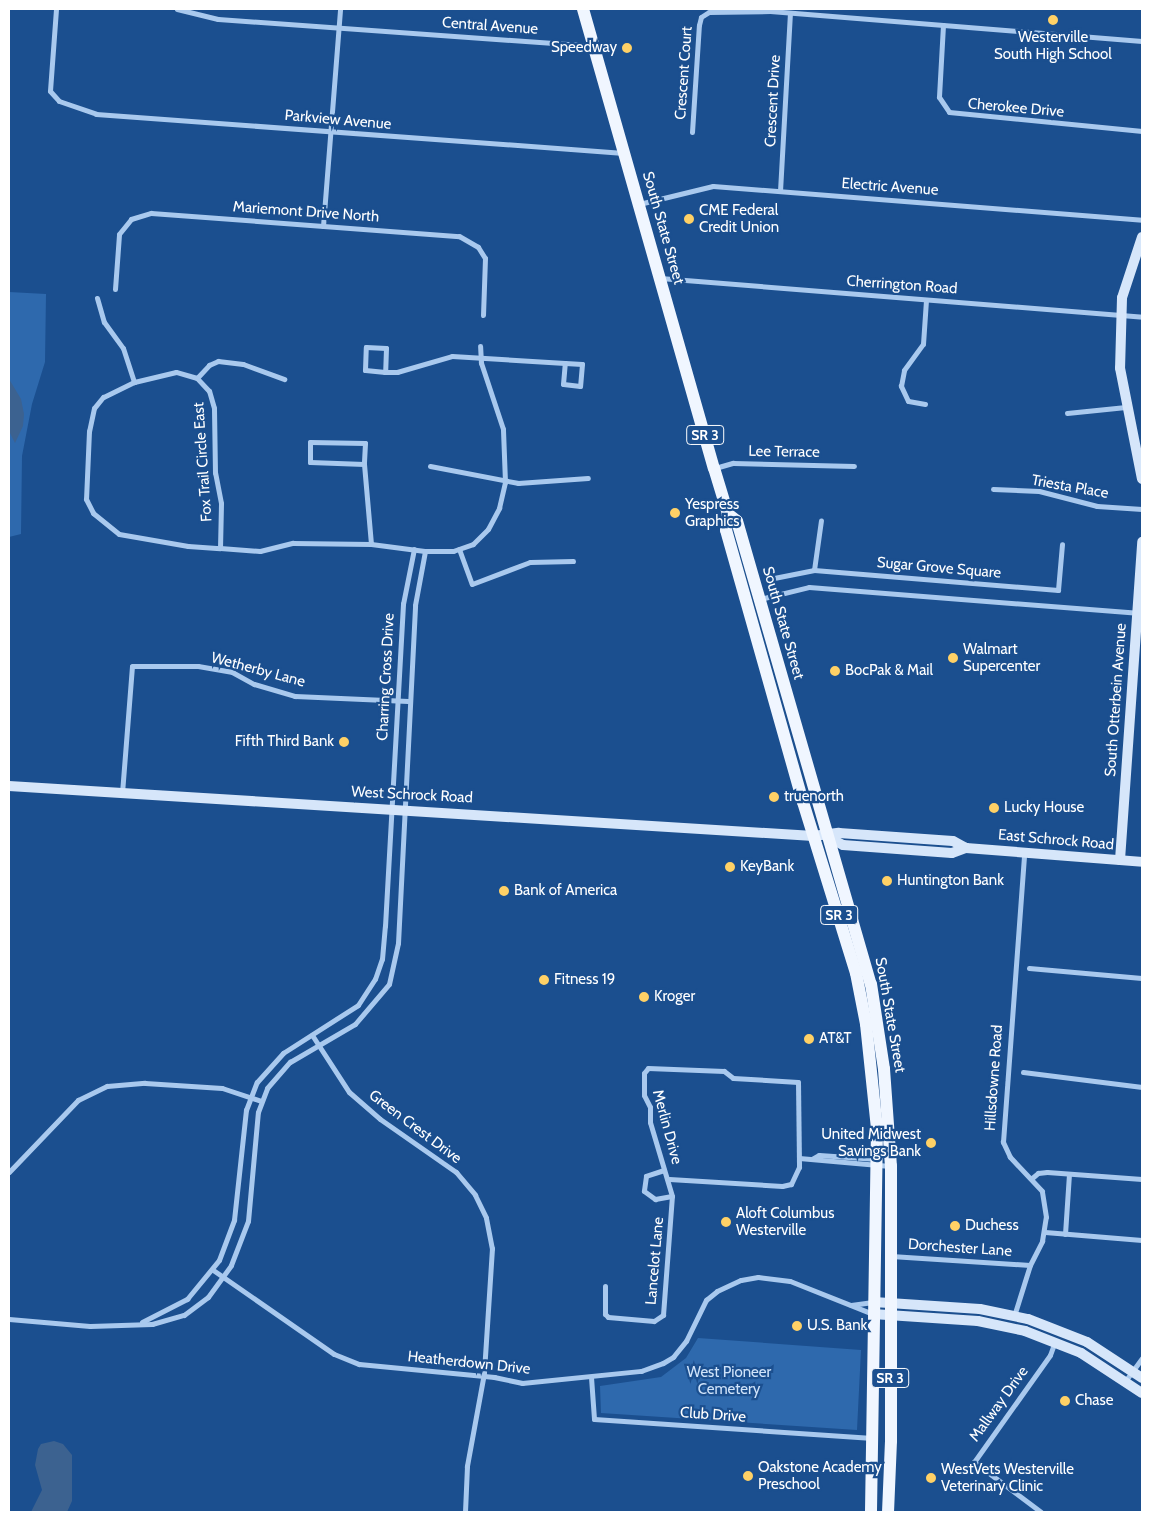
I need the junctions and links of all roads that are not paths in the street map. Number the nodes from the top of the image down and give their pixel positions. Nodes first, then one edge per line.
1 (56, 9) edge
2 (177, 9) edge
3 (340, 9) edge
4 (583, 9) edge
5 (790, 13) junction
6 (943, 25) junction
7 (339, 28) junction
8 (1142, 41) edge
9 (594, 46) junction
10 (1142, 131) edge
11 (331, 132) junction
12 (692, 132) dead end
13 (624, 153) junction
14 (780, 191) junction
15 (639, 204) junction
16 (1142, 220) edge
17 (323, 226) junction
18 (1142, 237) edge
19 (660, 278) junction
20 (115, 290) dead end
21 (97, 298) dead end
22 (926, 300) junction
23 (482, 315) dead end
24 (1121, 315) junction
25 (1142, 317) edge
26 (480, 346) dead end
27 (480, 357) junction
28 (565, 363) junction
29 (385, 372) junction
30 (198, 378) junction
31 (284, 379) dead end
32 (134, 382) junction
33 (925, 404) dead end
34 (1126, 407) junction
35 (1067, 413) dead end
36 (364, 464) junction
37 (430, 466) dead end
38 (854, 466) dead end
39 (714, 468) junction
40 (588, 478) dead end
41 (1142, 478) edge
42 (504, 482) junction
43 (993, 489) dead end
44 (1142, 509) edge
45 (726, 519) junction
46 (822, 520) dead end
47 (1142, 542) edge
48 (371, 544) junction
49 (1062, 544) dead end
50 (220, 548) junction
51 (414, 549) junction
52 (459, 549) junction
53 (425, 552) junction
54 (574, 561) dead end
55 (1141, 568) edge
56 (814, 570) junction
57 (774, 578) dead end
58 (753, 601) junction
59 (1137, 613) junction
60 (398, 700) junction
61 (408, 701) junction
62 (786, 740) junction
63 (9, 786) edge
64 (122, 794) junction
65 (391, 808) junction
66 (403, 809) junction
67 (813, 836) junction
68 (826, 836) junction
69 (1024, 852) junction
70 (1120, 860) junction
71 (1142, 862) edge
72 (1029, 968) dead end
73 (1142, 978) edge
74 (867, 995) junction
75 (312, 1035) junction
76 (318, 1045) junction
77 (1022, 1072) dead end
78 (1142, 1088) edge
79 (874, 1091) junction
80 (250, 1096) junction
81 (261, 1101) junction
82 (889, 1129) junction
83 (799, 1158) junction
84 (883, 1163) junction
85 (664, 1170) junction
86 (9, 1172) edge
87 (1069, 1174) junction
88 (1032, 1178) junction
89 (669, 1179) junction
90 (1142, 1179) edge
91 (672, 1196) junction
92 (1045, 1232) junction
93 (1065, 1234) junction
94 (1142, 1240) edge
95 (890, 1256) junction
96 (1030, 1265) junction
97 (213, 1270) junction
98 (223, 1277) junction
99 (605, 1286) dead end
100 (851, 1305) junction
101 (873, 1308) junction
102 (889, 1309) junction
103 (1014, 1316) junction
104 (9, 1319) edge
105 (142, 1322) junction
106 (1056, 1341) junction
107 (1142, 1358) edge
108 (1133, 1371) junction
109 (484, 1376) junction
110 (591, 1376) junction
111 (1142, 1378) edge
112 (1126, 1380) junction
113 (1142, 1393) edge
114 (874, 1438) junction
115 (465, 1512) edge
116 (871, 1512) edge
117 (888, 1512) edge
118 (1041, 1512) edge

1 - 11 street, Parkview Avenue
2 - 7 street, Central Avenue
3 - 7 street
4 - 9 main road, South State Street / SR 3
5 - 6 street
5 - 12 street, Crescent Court
5 - 14 street, Crescent Drive
6 - 8 street
6 - 10 street, Cherokee Drive
7 - 9 street, Central Avenue
7 - 11 street
9 - 13 main road, South State Street / SR 3
11 - 13 street, Parkview Avenue
11 - 17 street
13 - 15 main road, South State Street / SR 3
14 - 15 street, Electric Avenue
14 - 16 street, Electric Avenue
15 - 19 main road, South State Street / SR 3
17 - 20 street, Mariemont Drive North
17 - 23 street, Mariemont Drive North
18 - 24 street
19 - 22 street, Cherrington Road
19 - 39 main road, South State Street / SR 3
21 - 32 street
22 - 24 street, Cherrington Road
22 - 33 street
24 - 25 street, Cherrington Road
24 - 34 street
26 - 27 street
27 - 28 street
27 - 29 street
27 - 42 street
28 - 28 street
29 - 29 street
30 - 31 street
30 - 32 street
30 - 50 street, Fox Trail Circle East
32 - 50 street
34 - 35 street
34 - 41 street
36 - 36 street
36 - 48 street
37 - 42 street
38 - 39 street, Lee Terrace
39 - 45 main road, South State Street / SR 3
40 - 42 street
42 - 52 street
43 - 44 street, Triesta Place
45 - 58 main road, South State Street / SR 3
45 - 58 main road, South State Street / SR 3
46 - 56 street
47 - 55 street, South Otterbein Avenue
48 - 50 street
48 - 51 street
49 - 56 street, Sugar Grove Square
51 - 53 street
51 - 60 street, Charring Cross Drive
52 - 53 street
52 - 54 street
53 - 61 street, Charring Cross Drive
55 - 59 street, South Otterbein Avenue
56 - 57 street, Sugar Grove Square
58 - 59 street
58 - 62 main road, South State Street / SR 3
58 - 68 main road, South State Street / SR 3
59 - 70 street, South Otterbein Avenue
60 - 61 street, Wetherby Lane
60 - 64 street, Wetherby Lane
60 - 65 street, Charring Cross Drive
61 - 66 street, Charring Cross Drive
62 - 67 main road, South State Street / SR 3
62 - 68 main road
63 - 64 street, West Schrock Road
64 - 65 street, West Schrock Road
65 - 66 street, West Schrock Road
65 - 75 street, Charring Cross Drive
66 - 67 street, West Schrock Road
66 - 76 street, Charring Cross Drive
67 - 68 street, East Schrock Road
67 - 74 main road, South State Street / SR 3
68 - 69 street, East Schrock Road
68 - 74 main road, South State Street / SR 3
69 - 70 street, East Schrock Road
69 - 88 street, Hillsdowne Road
70 - 71 street, East Schrock Road
72 - 73 street
74 - 79 main road, South State Street / SR 3
74 - 82 main road, South State Street / SR 3
75 - 76 street, Green Crest Drive
75 - 80 street, Charring Cross Drive
76 - 81 street, Charring Cross Drive
76 - 109 street, Green Crest Drive
77 - 78 street
79 - 82 main road
79 - 84 main road, South State Street / SR 3
80 - 81 street
80 - 86 street
80 - 97 street
81 - 98 street
82 - 84 main road, South State Street / SR 3
83 - 84 street
83 - 85 street, Merlin Drive
83 - 89 street
84 - 95 main road, South State Street / SR 3
84 - 101 main road, South State Street / SR 3
85 - 89 street, Merlin Drive
85 - 91 street
87 - 88 street
87 - 90 street
87 - 93 street
88 - 92 street, Hillsdowne Road
89 - 91 street, Lancelot Lane
91 - 99 street, Lancelot Lane
92 - 93 street
92 - 96 street, Hillsdowne Road
93 - 94 street
95 - 96 street, Dorchester Lane
95 - 102 main road, South State Street / SR 3
96 - 103 street, Hillsdowne Road
97 - 98 street, Heatherdown Drive
97 - 105 street
98 - 105 street
98 - 109 street, Heatherdown Drive
100 - 101 street, Heatherdown Drive
100 - 101 street, Heatherdown Drive
100 - 110 street, Heatherdown Drive
101 - 102 street
101 - 114 main road, South State Street / SR 3
102 - 103 street
102 - 106 street
102 - 117 main road, South State Street / SR 3
103 - 108 street
104 - 105 street
106 - 112 street
106 - 118 street, Mallway Drive
107 - 108 street
108 - 111 street
108 - 112 street
109 - 110 street, Heatherdown Drive
109 - 115 street, Green Crest Drive
110 - 114 street, Club Drive
112 - 113 street
114 - 116 main road, South State Street / SR 3

